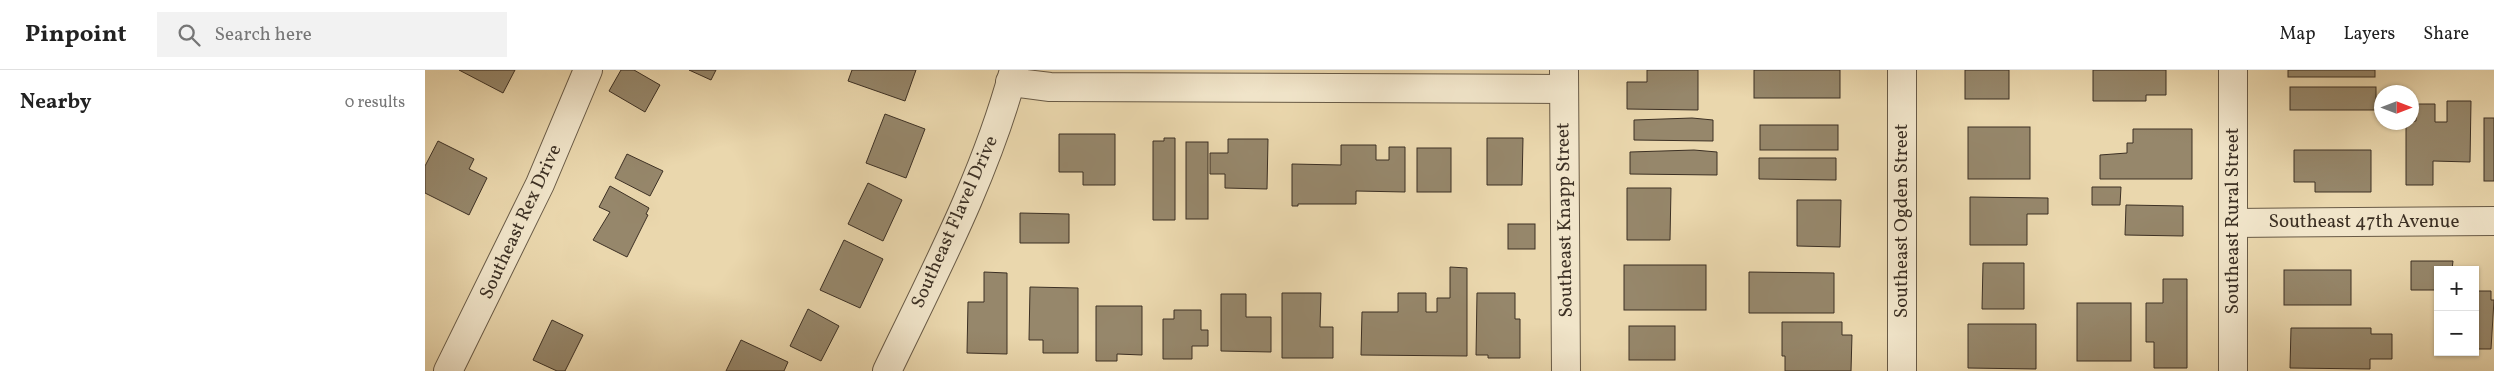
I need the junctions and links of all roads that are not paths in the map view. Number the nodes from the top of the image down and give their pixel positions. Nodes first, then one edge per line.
1 (588, 70) edge
2 (1902, 70) edge
3 (2233, 70) edge
4 (1012, 76) edge
5 (1563, 79) edge
6 (2494, 221) edge
7 (2234, 223) junction
8 (449, 371) edge
9 (887, 371) edge
10 (1567, 371) edge
11 (1903, 371) edge
12 (2233, 371) edge

1 - 8 street, Southeast Rex Drive
2 - 11 street, Southeast Ogden Street
3 - 7 street, Southeast Rural Street
4 - 5 street
4 - 9 street, Southeast Flavel Drive
5 - 10 street, Southeast Knapp Street
6 - 7 street, Southeast 47th Avenue
7 - 12 street, Southeast Rural Street

